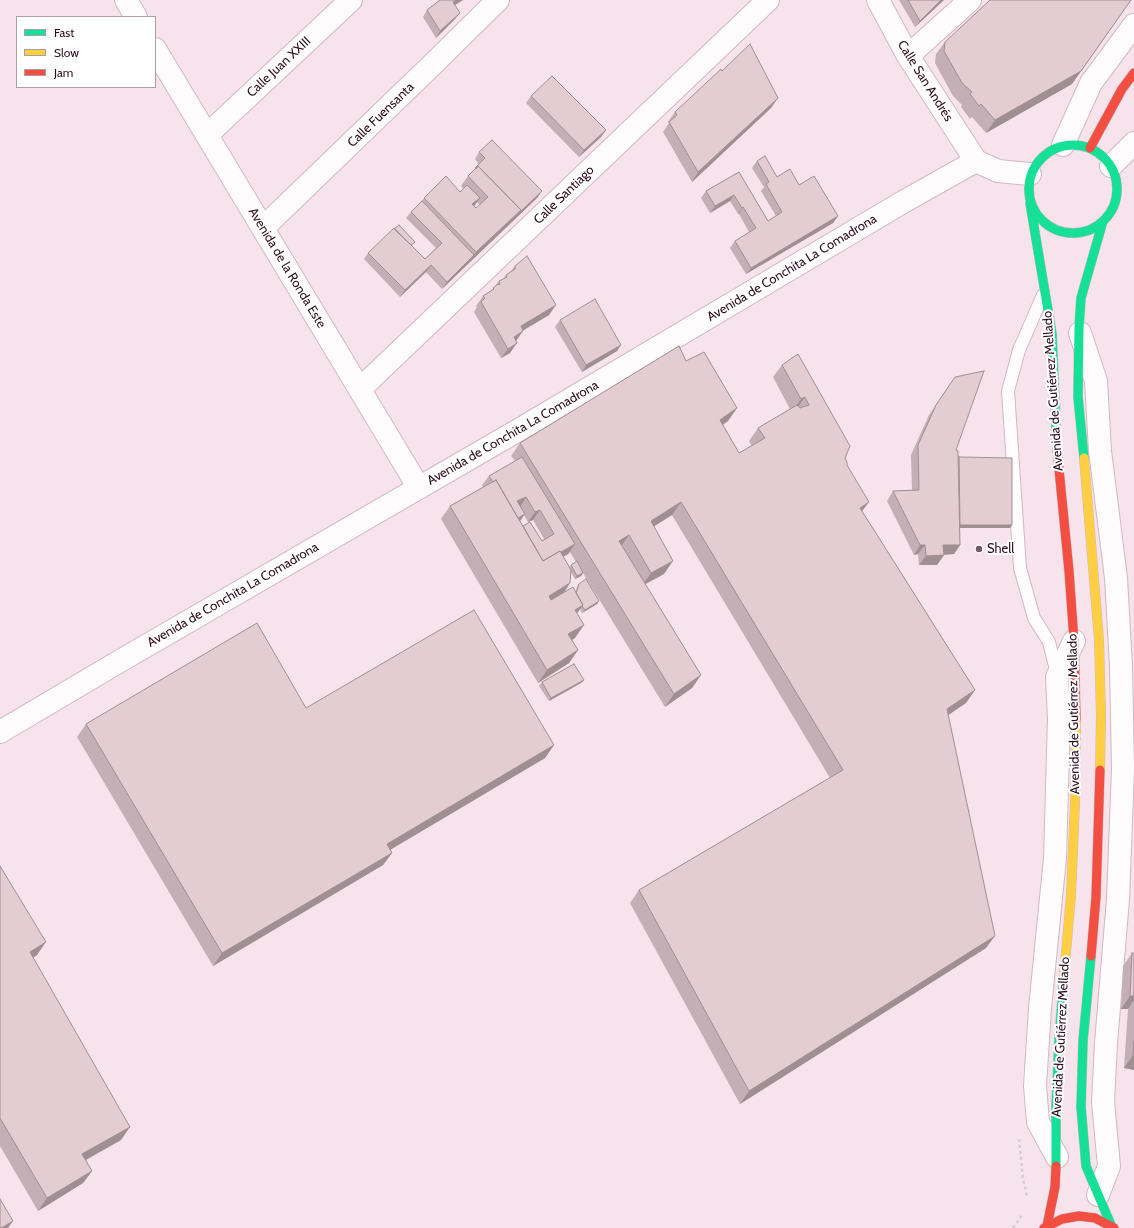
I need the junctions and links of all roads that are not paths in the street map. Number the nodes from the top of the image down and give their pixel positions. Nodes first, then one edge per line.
1 (126, 0) edge
2 (351, 0) edge
3 (498, 0) edge
4 (768, 0) edge
5 (878, 0) edge
6 (970, 0) edge
7 (135, 16) edge
8 (1134, 25) edge
9 (156, 51) edge
10 (908, 56) junction
11 (1134, 73) edge
12 (207, 134) junction
13 (1134, 143) edge
14 (1063, 145) junction
15 (1090, 148) junction
16 (976, 161) junction
17 (1111, 166) junction
18 (1030, 174) junction
19 (1030, 203) junction
20 (1103, 221) junction
21 (263, 228) junction
22 (1045, 290) junction
23 (1079, 328) junction
24 (360, 389) junction
25 (419, 488) junction
26 (1074, 641) junction
27 (1128, 669) edge
28 (1058, 677) junction
29 (0, 732) edge
30 (1058, 1157) junction
31 (1098, 1195) junction
32 (1045, 1227) edge
33 (1113, 1227) edge

1 - 7 street
2 - 12 street, Calle Juan XXIII
3 - 21 street, Calle Fuensanta
4 - 24 street, Calle Santiago
5 - 10 street, Calle San Andrés
6 - 10 street
8 - 14 street
9 - 12 street, Avenida de la Ronda Este
10 - 16 street, Calle San Andrés
11 - 15 main road
12 - 21 street, Avenida de la Ronda Este
13 - 17 street
14 - 15 main road
14 - 18 main road
15 - 17 main road
16 - 18 street
16 - 25 street, Avenida de Conchita La Comadrona
17 - 20 main road
18 - 19 main road
19 - 20 main road
19 - 22 main road, Avenida de Gutiérrez Mellado
20 - 23 main road, Avenida de Gutiérrez Mellado
21 - 24 street, Avenida de la Ronda Este
22 - 26 main road, Avenida de Gutiérrez Mellado
22 - 28 lane
23 - 27 street
23 - 31 main road, Avenida de Gutiérrez Mellado
24 - 25 street, Avenida de la Ronda Este
25 - 29 street, Avenida de Conchita La Comadrona
26 - 28 street
26 - 30 main road, Avenida de Gutiérrez Mellado
27 - 31 street
28 - 30 street
30 - 32 main road, Avenida de Gutiérrez Mellado
31 - 33 main road, Avenida de Gutiérrez Mellado
32 - 33 main road

